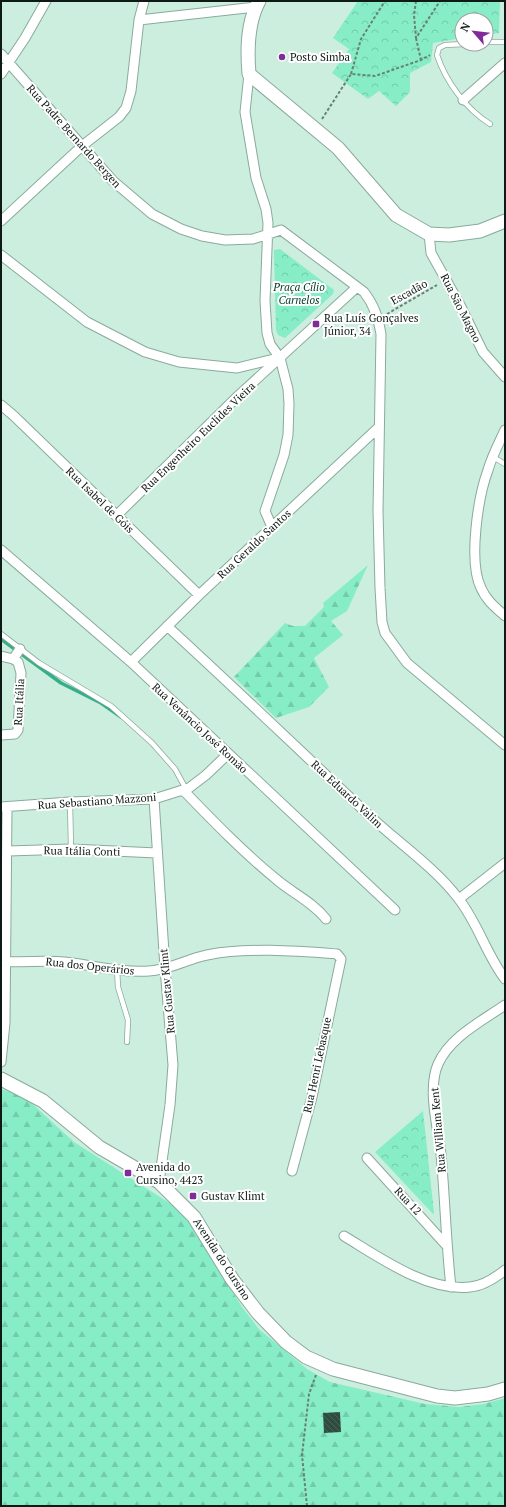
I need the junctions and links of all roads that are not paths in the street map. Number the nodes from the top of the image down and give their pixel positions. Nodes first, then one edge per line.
1 (46, 1) edge
2 (144, 1) edge
3 (257, 4) edge
4 (138, 20) junction
5 (494, 42) edge
6 (505, 42) edge
7 (454, 45) edge
8 (1, 54) edge
9 (9, 63) junction
10 (505, 63) edge
11 (1, 74) edge
12 (249, 74) junction
13 (463, 100) junction
14 (490, 124) dead end
15 (82, 146) junction
16 (1, 221) edge
17 (505, 221) edge
18 (429, 234) junction
19 (266, 235) junction
20 (1, 255) edge
21 (357, 287) junction
22 (280, 358) junction
23 (505, 377) edge
24 (1, 405) edge
25 (379, 427) junction
26 (505, 430) edge
27 (492, 457) junction
28 (505, 464) edge
29 (116, 516) junction
30 (272, 527) junction
31 (1, 550) edge
32 (199, 595) junction
33 (505, 616) edge
34 (167, 626) junction
35 (1, 634) edge
36 (20, 649) junction
37 (6, 657) edge
38 (131, 662) junction
39 (1, 735) edge
40 (505, 745) edge
41 (228, 754) junction
42 (184, 790) junction
43 (154, 799) junction
44 (70, 802) junction
45 (4, 807) edge
46 (70, 849) junction
47 (8, 851) junction
48 (157, 853) junction
49 (505, 863) edge
50 (459, 899) junction
51 (395, 910) dead end
52 (326, 919) dead end
53 (340, 959) joint
54 (3, 962) edge
55 (164, 968) junction
56 (116, 970) junction
57 (505, 979) edge
58 (505, 1005) edge
59 (127, 1042) dead end
60 (1, 1062) edge
61 (1, 1079) edge
62 (367, 1158) dead end
63 (292, 1171) dead end
64 (159, 1182) junction
65 (344, 1236) dead end
66 (447, 1246) junction
67 (505, 1270) edge
68 (451, 1287) junction
69 (505, 1389) edge

1 - 9 street
2 - 4 street
3 - 4 street
3 - 12 main road
4 - 15 street
5 - 6 lane
7 - 13 lane
8 - 9 street, Rua Padre Bernardo Bergen
9 - 11 street
9 - 15 street, Rua Padre Bernardo Bergen
10 - 13 street
12 - 18 main road
12 - 19 street
13 - 14 lane
15 - 16 street
15 - 19 street, Rua Padre Bernardo Bergen
17 - 18 main road
18 - 23 street, Rua São Magno
19 - 21 street, Rua Padre Bernardo Bergen
19 - 22 street
20 - 22 street
21 - 22 street, Rua Engenheiro Euclides Vieira
21 - 25 street
22 - 29 street, Rua Engenheiro Euclides Vieira
22 - 30 street
24 - 29 street, Rua Isabel de Góis
25 - 30 street, Rua Geraldo Santos
25 - 40 street
26 - 27 street
27 - 28 lane
27 - 33 street
29 - 32 street, Rua Isabel de Góis
30 - 32 street, Rua Geraldo Santos
31 - 38 street, Rua Venâncio José Romão
32 - 34 street, Rua Geraldo Santos
34 - 38 street, Rua Geraldo Santos
34 - 50 street, Rua Eduardo Valim
35 - 36 lane
36 - 37 street
36 - 42 lane
37 - 39 street, Rua Itália
38 - 41 street, Rua Venâncio José Romão
41 - 42 street, Rua Sebastiano Mazzoni
41 - 51 street, Rua Venâncio José Romão
42 - 43 street, Rua Sebastiano Mazzoni
42 - 52 street
43 - 44 street, Rua Sebastiano Mazzoni
43 - 48 street, Rua Gustav Klimt
44 - 45 street, Rua Sebastiano Mazzoni
44 - 46 lane
45 - 47 street
46 - 47 street, Rua Itália Conti
46 - 48 street, Rua Itália Conti
47 - 54 street
48 - 55 street, Rua Gustav Klimt
49 - 50 street
50 - 57 street, Rua Eduardo Valim
53 - 55 street, Rua dos Operários
53 - 63 street, Rua Henri Lebasque
54 - 56 street, Rua dos Operários
54 - 60 street
55 - 56 street, Rua dos Operários
55 - 64 street, Rua Gustav Klimt
56 - 59 lane
58 - 66 street, Rua William Kent
61 - 64 main road, Avenida do Cursino
62 - 66 street, Rua 12
64 - 69 main road, Avenida do Cursino
65 - 68 street
66 - 68 street, Rua William Kent
67 - 68 street

